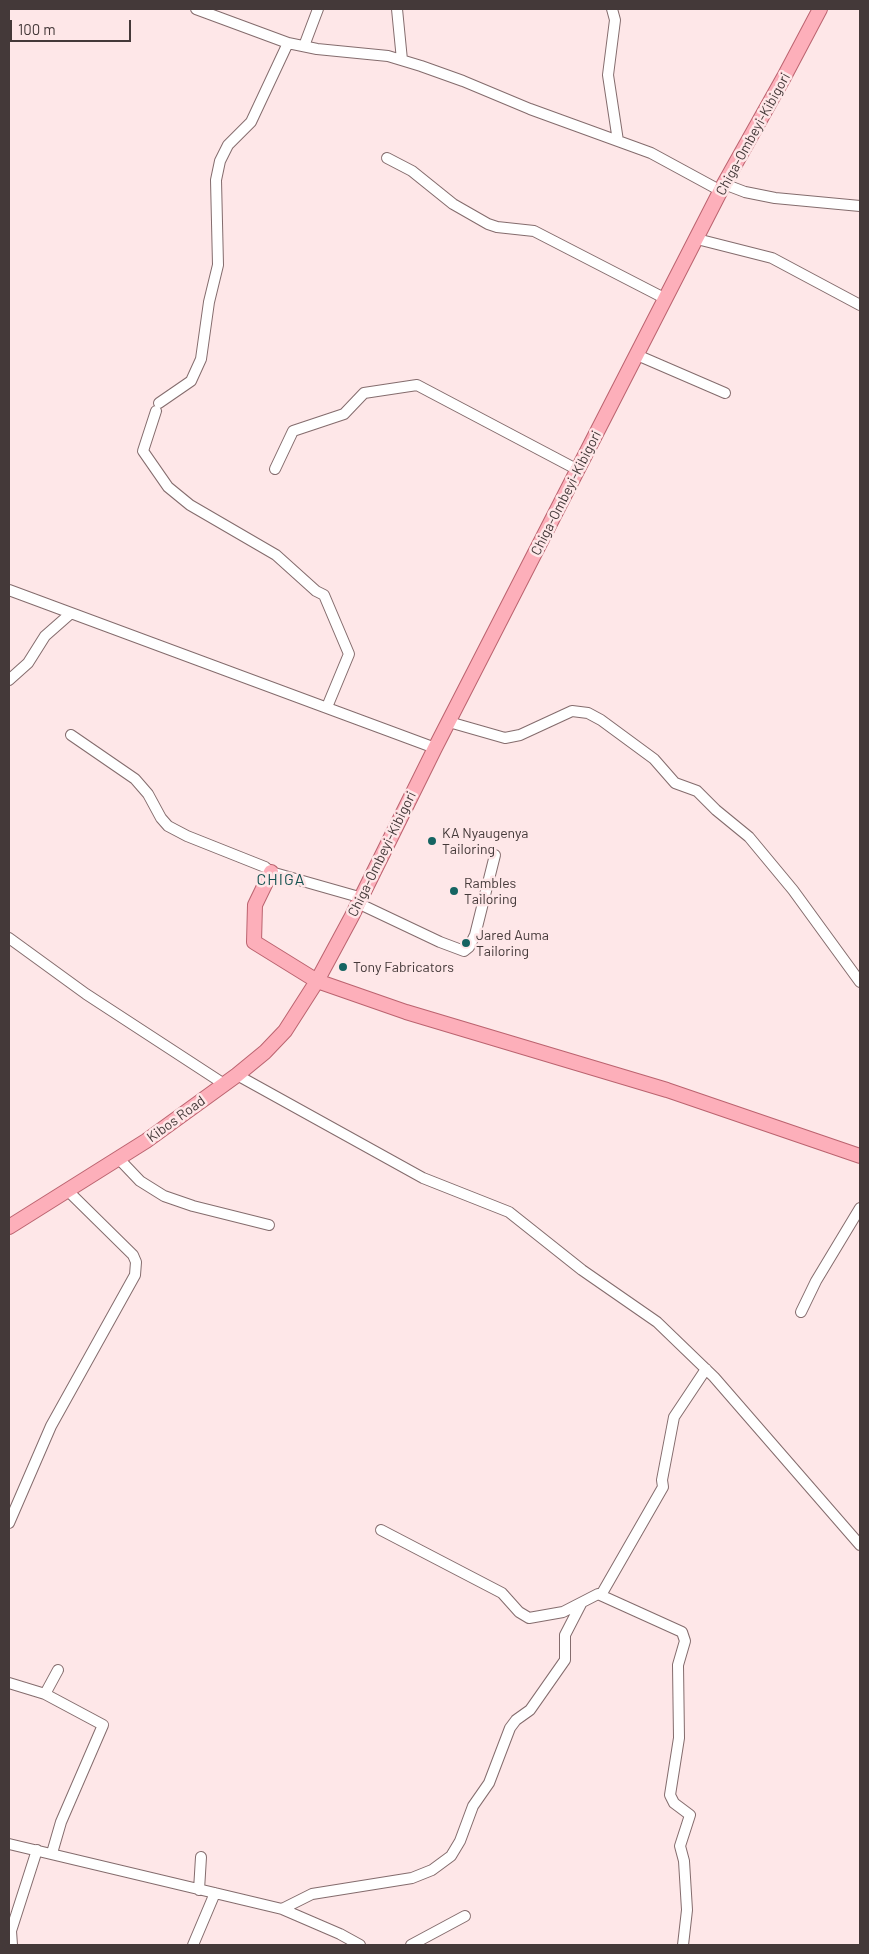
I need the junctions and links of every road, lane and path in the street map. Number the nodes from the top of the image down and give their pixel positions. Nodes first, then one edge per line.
1 (196, 9) edge
2 (318, 9) edge
3 (397, 9) edge
4 (612, 9) edge
5 (820, 9) edge
6 (212, 12) edge
7 (288, 43) junction
8 (304, 46) junction
9 (402, 60) junction
10 (618, 141) junction
11 (387, 158) dead end
12 (722, 187) junction
13 (860, 206) edge
14 (697, 239) junction
15 (666, 299) junction
16 (860, 305) edge
17 (637, 355) junction
18 (725, 393) dead end
19 (276, 469) dead end
20 (578, 470) junction
21 (9, 590) edge
22 (70, 614) junction
23 (9, 680) edge
24 (327, 707) junction
25 (449, 722) junction
26 (71, 735) dead end
27 (435, 748) junction
28 (495, 855) dead end
29 (271, 872) junction
30 (360, 899) junction
31 (9, 938) edge
32 (317, 981) junction
33 (860, 982) edge
34 (237, 1075) junction
35 (224, 1084) junction
36 (860, 1156) edge
37 (119, 1159) junction
38 (68, 1190) junction
39 (860, 1208) edge
40 (269, 1225) dead end
41 (9, 1227) edge
42 (801, 1312) dead end
43 (706, 1369) junction
44 (9, 1523) edge
45 (381, 1530) dead end
46 (860, 1545) edge
47 (601, 1595) junction
48 (581, 1604) junction
49 (58, 1670) dead end
50 (9, 1683) edge
51 (45, 1694) junction
52 (9, 1844) edge
53 (38, 1850) junction
54 (52, 1853) junction
55 (201, 1857) dead end
56 (199, 1890) junction
57 (214, 1893) junction
58 (282, 1909) junction
59 (465, 1916) dead end
60 (12, 1945) edge
61 (193, 1945) edge
62 (360, 1945) edge
63 (411, 1945) edge
64 (683, 1945) edge

1 - 6 street
2 - 8 street
3 - 9 street
4 - 10 street
5 - 12 main road, Chiga-Ombeyi-Kibigori
6 - 7 street
7 - 8 street
7 - 24 street
8 - 9 street
9 - 10 street
10 - 12 street
11 - 15 street
12 - 13 street
12 - 14 main road, Chiga-Ombeyi-Kibigori
14 - 15 main road, Chiga-Ombeyi-Kibigori
14 - 16 street
15 - 17 main road, Chiga-Ombeyi-Kibigori
17 - 18 street
17 - 20 main road, Chiga-Ombeyi-Kibigori
19 - 20 street
20 - 25 main road, Chiga-Ombeyi-Kibigori
21 - 22 street
22 - 23 street
22 - 24 street
24 - 27 street
25 - 27 main road, Chiga-Ombeyi-Kibigori
25 - 33 street
26 - 29 street
27 - 30 main road, Chiga-Ombeyi-Kibigori
28 - 30 street
29 - 30 street
29 - 32 main road
30 - 32 main road, Chiga-Ombeyi-Kibigori
31 - 35 street
32 - 34 main road, Kibos Road
32 - 36 main road
34 - 35 main road, Kibos Road
34 - 43 street
35 - 37 main road, Kibos Road
37 - 38 main road, Kibos Road
37 - 40 street
38 - 41 main road, Kibos Road
38 - 44 street
39 - 42 street
43 - 46 street
43 - 47 street
45 - 48 street
47 - 48 street
47 - 64 street
48 - 58 street
49 - 51 street
50 - 51 street
51 - 54 street
52 - 53 street
53 - 54 street
53 - 60 street
54 - 56 street
55 - 56 street
56 - 57 street
57 - 58 street
57 - 61 street
58 - 62 street
59 - 63 street

